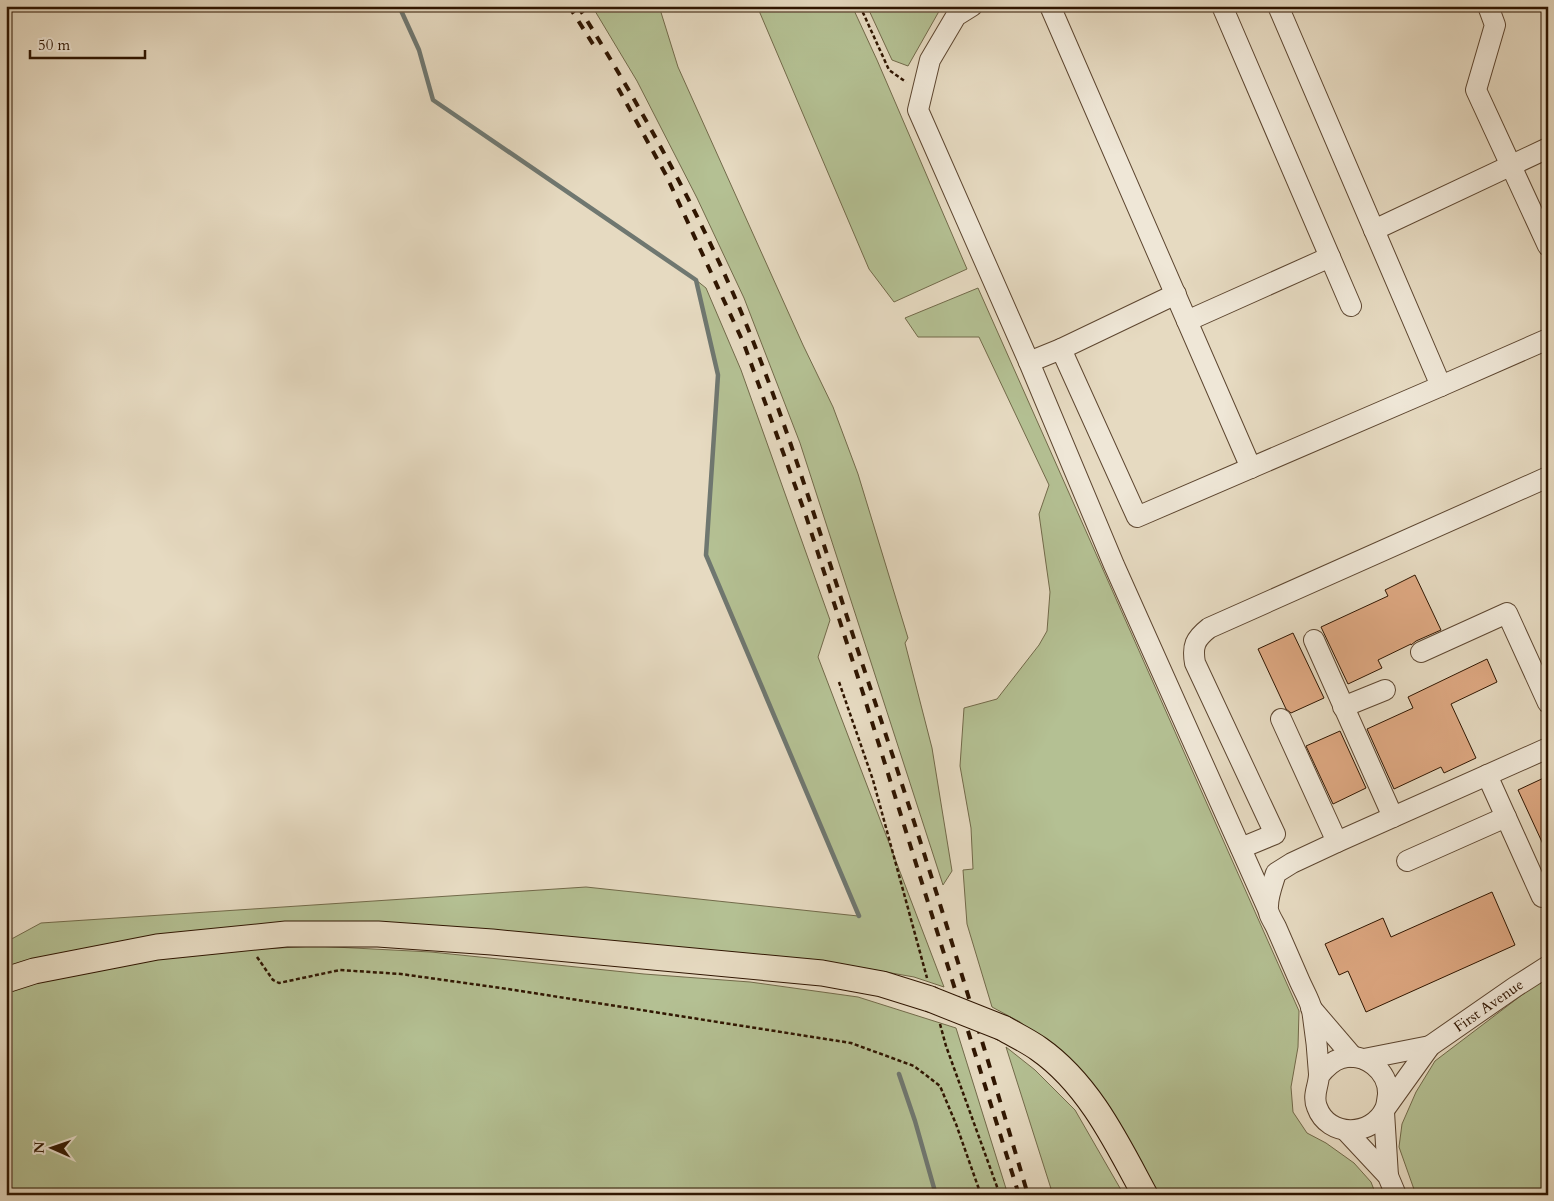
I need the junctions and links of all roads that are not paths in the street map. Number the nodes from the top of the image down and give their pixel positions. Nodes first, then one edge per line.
1 (972, 6) edge
2 (1050, 6) edge
3 (1222, 6) edge
4 (1278, 6) edge
5 (1488, 6) edge
6 (1548, 148) edge
7 (1511, 165) junction
8 (1374, 230) junction
9 (1548, 246) edge
10 (1330, 257) junction
11 (1176, 294) junction
12 (1350, 306) dead end
13 (1187, 320) junction
14 (1548, 339) edge
15 (1062, 348) junction
16 (1029, 362) junction
17 (1442, 386) junction
18 (1251, 468) junction
19 (1548, 477) edge
20 (1314, 640) dead end
21 (1422, 652) dead end
22 (1385, 690) dead end
23 (1548, 704) edge
24 (1343, 707) junction
25 (1281, 719) dead end
26 (1548, 748) edge
27 (1487, 775) junction
28 (1393, 817) junction
29 (1506, 818) junction
30 (1338, 842) junction
31 (1241, 848) junction
32 (1407, 861) dead end
33 (1542, 897) dead end
34 (1267, 907) junction
35 (1548, 966) edge
36 (6, 980) edge
37 (1312, 1008) junction
38 (1430, 1046) junction
39 (1359, 1058) junction
40 (1319, 1076) junction
41 (1385, 1109) junction
42 (1346, 1131) junction
43 (1388, 1176) junction
44 (1145, 1195) edge
45 (1396, 1195) edge

1 - 16 street
2 - 11 street
3 - 10 street
4 - 8 street
5 - 7 street
6 - 7 street
7 - 8 street
7 - 9 street
8 - 17 street
10 - 12 street
10 - 13 street
11 - 13 street
11 - 15 street
13 - 18 street
14 - 17 street
15 - 16 street
15 - 18 street
16 - 31 street
17 - 18 street
19 - 31 street
20 - 24 street
21 - 23 street
22 - 24 street
24 - 28 street
25 - 30 street
26 - 27 street
27 - 28 street
27 - 29 street
28 - 30 street
29 - 32 street
29 - 33 street
30 - 34 street
31 - 34 street
34 - 37 street
35 - 38 street, First Avenue
36 - 44 main road, bridge
37 - 39 street
37 - 40 street
38 - 39 street, First Avenue
38 - 41 street, First Avenue
39 - 40 street
39 - 41 street
40 - 42 street
41 - 42 street
41 - 43 street
42 - 43 street
43 - 45 street

